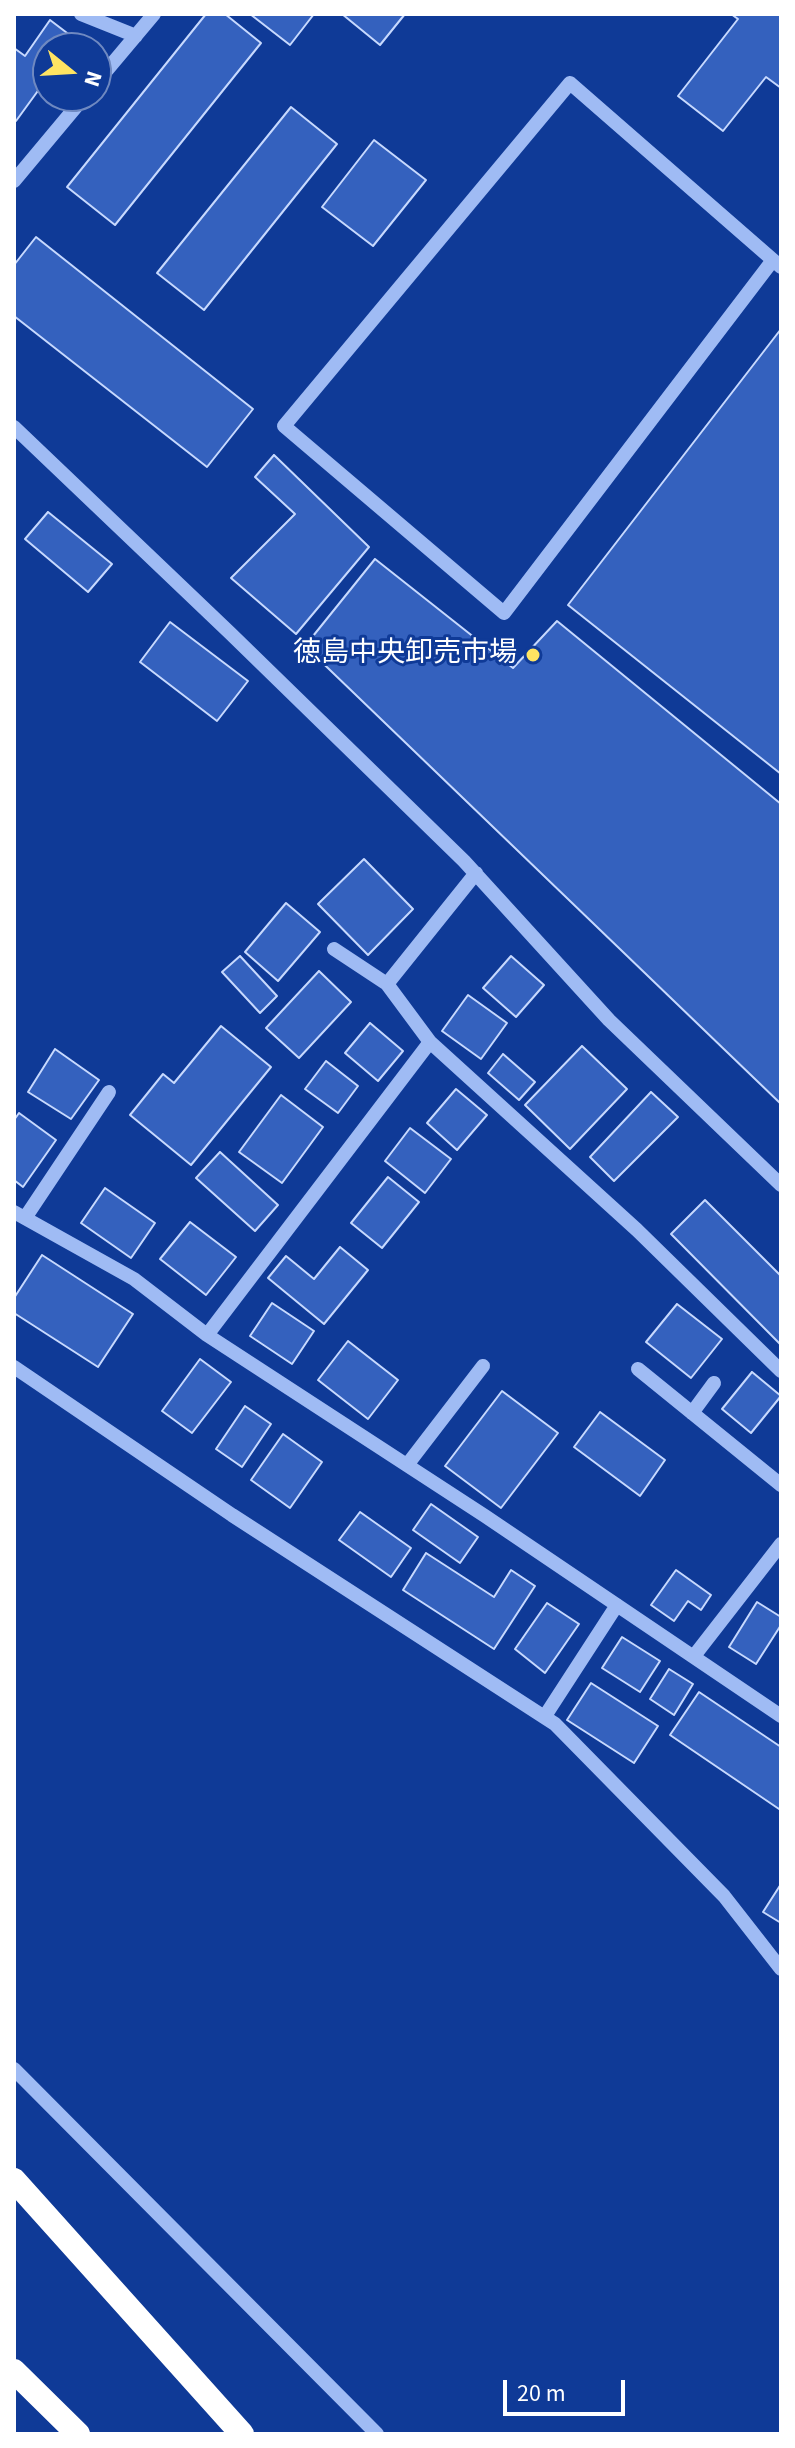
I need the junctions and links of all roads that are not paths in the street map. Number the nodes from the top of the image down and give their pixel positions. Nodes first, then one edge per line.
1 (81, 14) edge
2 (154, 14) edge
3 (136, 36) junction
4 (112, 64) edge
5 (72, 112) edge
6 (14, 181) edge
7 (777, 264) edge
8 (14, 427) edge
9 (476, 873) junction
10 (334, 949) dead end
11 (387, 984) junction
12 (430, 1042) junction
13 (109, 1092) dead end
14 (781, 1185) edge
15 (20, 1215) edge
16 (207, 1335) junction
17 (483, 1366) dead end
18 (14, 1367) edge
19 (638, 1369) dead end
20 (781, 1371) edge
21 (714, 1383) dead end
22 (692, 1413) junction
23 (407, 1465) junction
24 (781, 1485) edge
25 (781, 1544) edge
26 (617, 1605) junction
27 (694, 1656) junction
28 (545, 1716) junction
29 (781, 1716) edge
30 (781, 1969) edge
31 (14, 2069) edge
32 (14, 2180) edge
33 (14, 2371) edge
34 (78, 2434) edge
35 (242, 2434) edge
36 (377, 2434) edge

1 - 3 street
2 - 3 street
3 - 4 street
5 - 6 street
7 - 7 street
8 - 9 street
9 - 11 street
9 - 14 street
10 - 11 street
11 - 12 street
12 - 16 street
12 - 20 street
13 - 15 street
15 - 16 street
16 - 23 street
17 - 23 street
18 - 28 street
19 - 22 street
21 - 22 street
22 - 24 street
23 - 26 street
25 - 27 street
26 - 27 street
26 - 28 street
27 - 29 street
28 - 30 street
31 - 36 street
32 - 35 highway
33 - 34 highway

